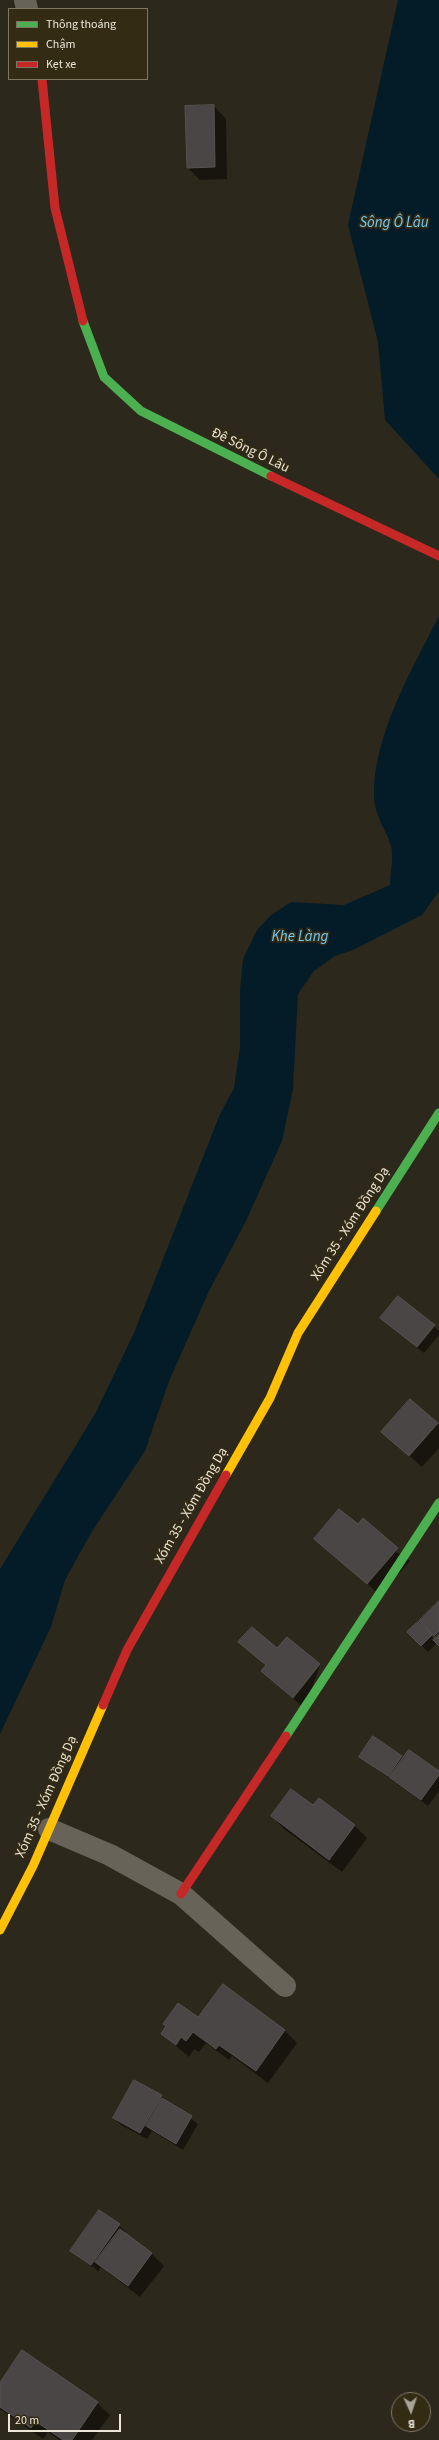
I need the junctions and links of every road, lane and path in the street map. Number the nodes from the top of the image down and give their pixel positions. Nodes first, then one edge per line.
1 (42, 80) edge
2 (439, 556) edge
3 (439, 1112) edge
4 (439, 1503) edge
5 (49, 1829) junction
6 (181, 1894) junction
7 (0, 1930) edge
8 (285, 1986) dead end

1 - 2 street, Đê Sông Ô Lâu
3 - 5 street, Xóm 35 - Xóm Đồng Dạ
4 - 6 street
5 - 6 street
5 - 7 street, Xóm 35 - Xóm Đồng Dạ
6 - 8 street

